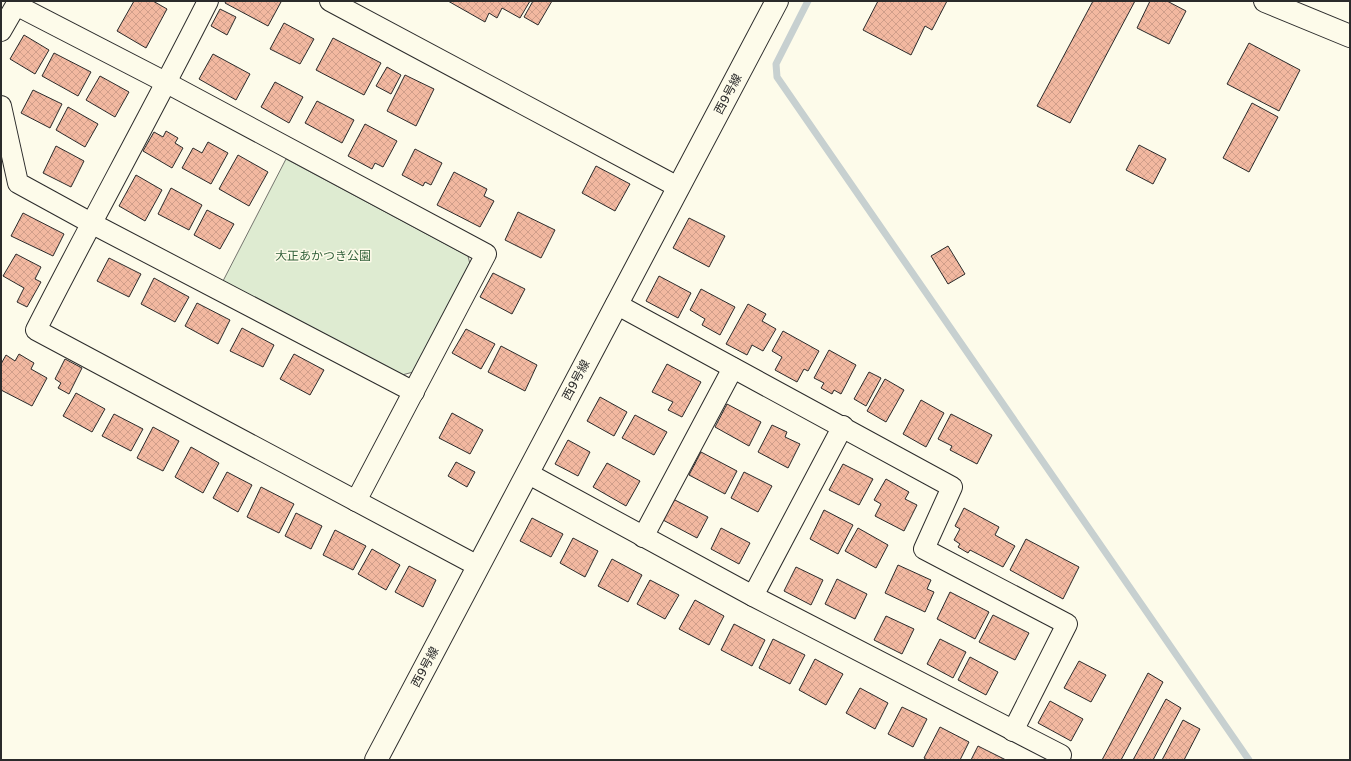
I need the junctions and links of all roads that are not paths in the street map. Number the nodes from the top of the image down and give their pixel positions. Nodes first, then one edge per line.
1 (208, 1) edge
2 (330, 1) edge
3 (777, 1) edge
4 (1265, 1) edge
5 (1, 31) edge
6 (1350, 36) edge
7 (167, 83) junction
8 (1, 106) edge
9 (678, 187) junction
10 (91, 223) junction
11 (616, 304) junction
12 (733, 368) junction
13 (414, 392) junction
14 (843, 426) junction
15 (527, 473) junction
16 (356, 501) junction
17 (642, 536) junction
18 (478, 566) junction
19 (754, 596) junction
20 (1013, 730) junction
21 (1061, 755) dead end
22 (376, 760) edge

1 - 7 street
2 - 9 street
3 - 9 street, 西9号線
4 - 6 street
5 - 7 street
7 - 10 street
7 - 13 street
8 - 10 street
9 - 11 street, 西9号線
10 - 13 street
10 - 16 street
11 - 12 street
11 - 15 street, 西9号線
12 - 14 street
12 - 17 street
13 - 16 street
14 - 19 street
14 - 20 street
15 - 17 street
15 - 18 street, 西9号線
16 - 18 street
17 - 19 street
18 - 22 street, 西9号線
19 - 20 street
20 - 21 street

